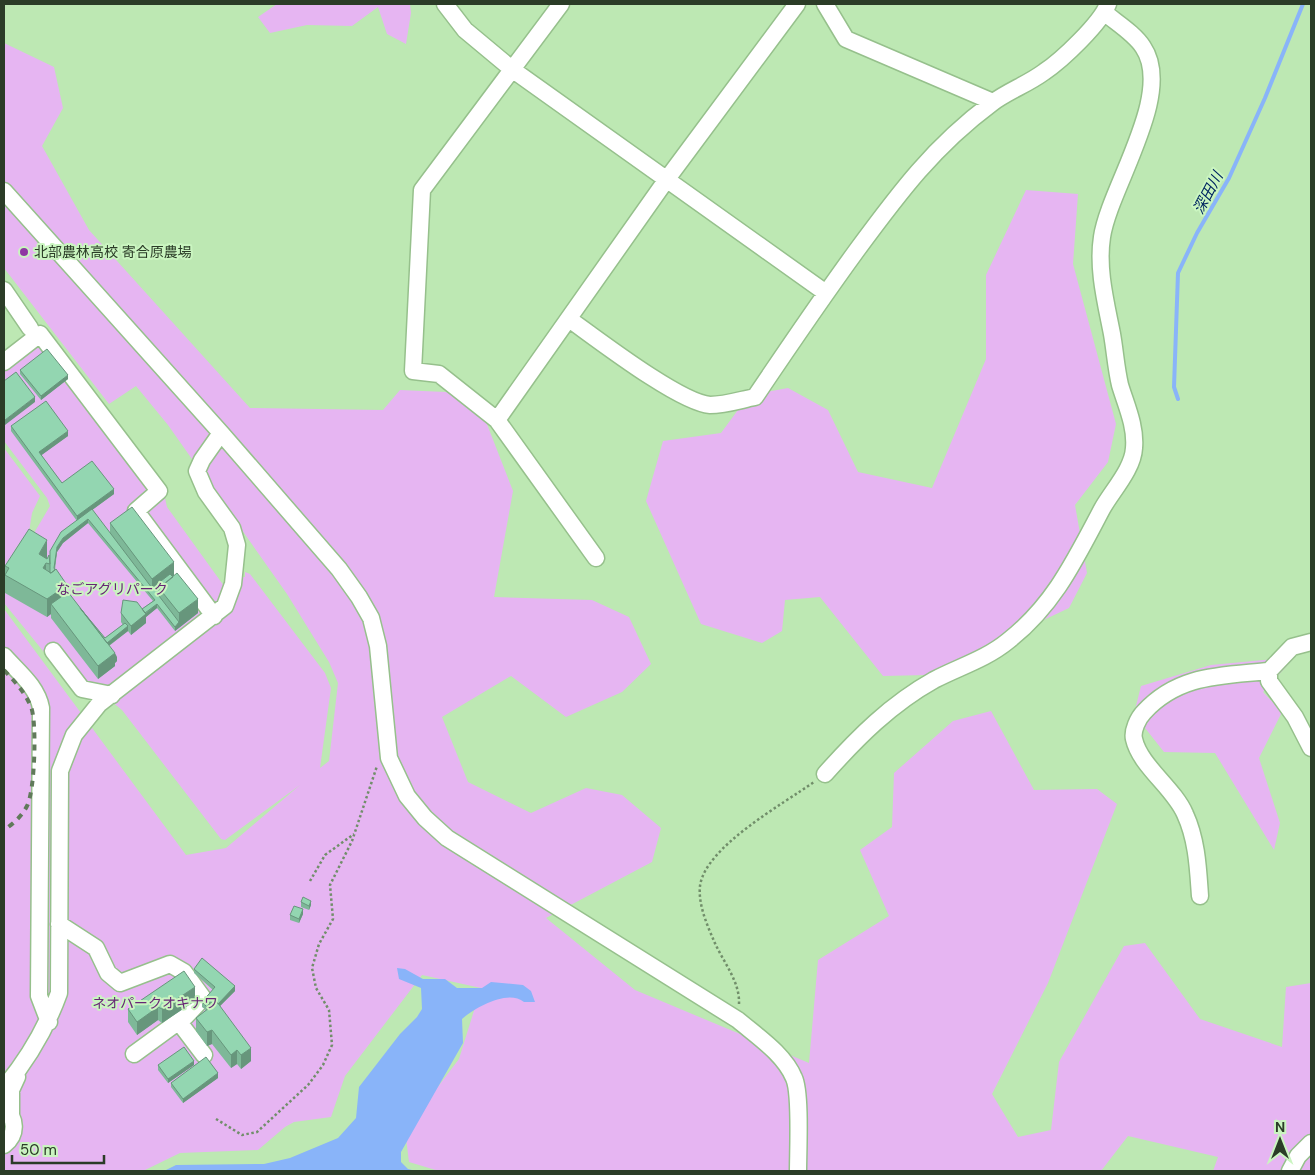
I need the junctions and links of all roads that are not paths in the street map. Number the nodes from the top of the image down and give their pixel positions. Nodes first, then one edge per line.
1 (445, 4) edge
2 (561, 4) edge
3 (797, 4) edge
4 (825, 4) edge
5 (1107, 8) edge
6 (513, 70) junction
7 (994, 102) junction
8 (667, 179) junction
9 (4, 191) edge
10 (4, 290) edge
11 (826, 293) junction
12 (569, 319) junction
13 (30, 328) dead end
14 (4, 362) edge
15 (498, 420) junction
16 (222, 433) junction
17 (596, 558) dead end
18 (214, 616) junction
19 (1311, 642) edge
20 (53, 651) dead end
21 (4, 656) edge
22 (1270, 671) junction
23 (112, 695) junction
24 (1311, 748) edge
25 (825, 774) road end
26 (1200, 896) dead end
27 (59, 924) junction
28 (49, 1022) junction
29 (179, 1022) junction
30 (134, 1054) dead end
31 (204, 1055) dead end
32 (22, 1066) junction
33 (4, 1088) edge
34 (7, 1111) edge
35 (1311, 1143) edge
36 (4, 1145) edge
37 (798, 1171) edge
38 (1290, 1171) edge

1 - 6 street
2 - 6 street
3 - 8 street
4 - 7 street
5 - 7 street
5 - 25 street
6 - 8 street
6 - 15 street
7 - 11 street
8 - 11 street
8 - 12 street
9 - 16 street
10 - 13 street
11 - 12 street
12 - 15 street
14 - 18 street
15 - 17 street
16 - 18 street
16 - 37 street
18 - 23 street
19 - 22 street
20 - 23 street
21 - 28 street
22 - 24 street
22 - 26 street
23 - 27 street
27 - 28 street
27 - 29 street
28 - 32 street
29 - 30 street
29 - 31 street
32 - 33 street
32 - 34 street
34 - 36 street
35 - 38 street

